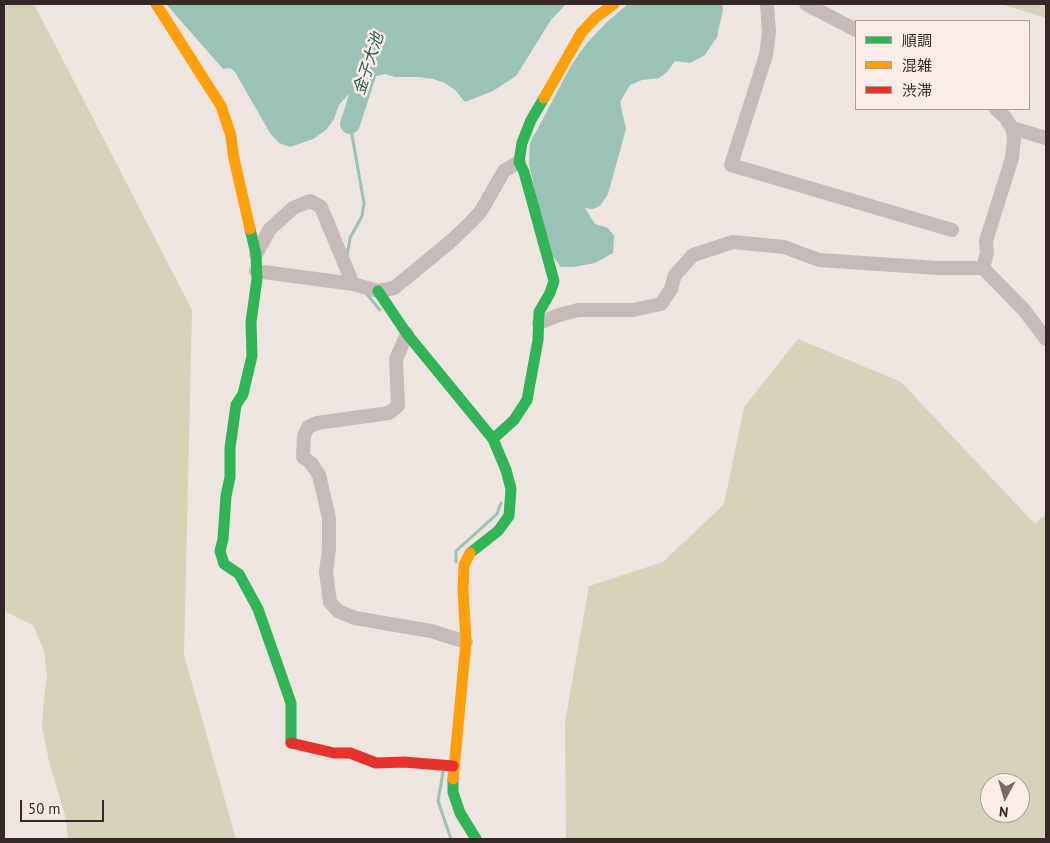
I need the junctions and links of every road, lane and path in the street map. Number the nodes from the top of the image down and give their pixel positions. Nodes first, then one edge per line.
1 (156, 4) edge
2 (614, 4) edge
3 (767, 4) edge
4 (806, 4) edge
5 (855, 29) edge
6 (997, 110) edge
7 (1012, 128) junction
8 (1046, 138) edge
9 (519, 162) junction
10 (952, 230) dead end
11 (256, 254) junction
12 (983, 268) junction
13 (256, 270) junction
14 (353, 284) junction
15 (378, 292) junction
16 (540, 323) junction
17 (1046, 339) edge
18 (405, 340) junction
19 (493, 439) junction
20 (466, 642) junction
21 (453, 766) junction
22 (476, 839) edge

1 - 11 street
2 - 9 street
3 - 10 street
4 - 5 street
6 - 7 street
7 - 8 street
7 - 12 street
9 - 15 street
9 - 16 street
11 - 13 street
11 - 14 street
12 - 16 street
12 - 17 street
13 - 14 street
13 - 21 street
14 - 15 street
15 - 18 street
16 - 19 street
18 - 19 street
18 - 20 street
19 - 20 street
20 - 21 street
21 - 22 street

